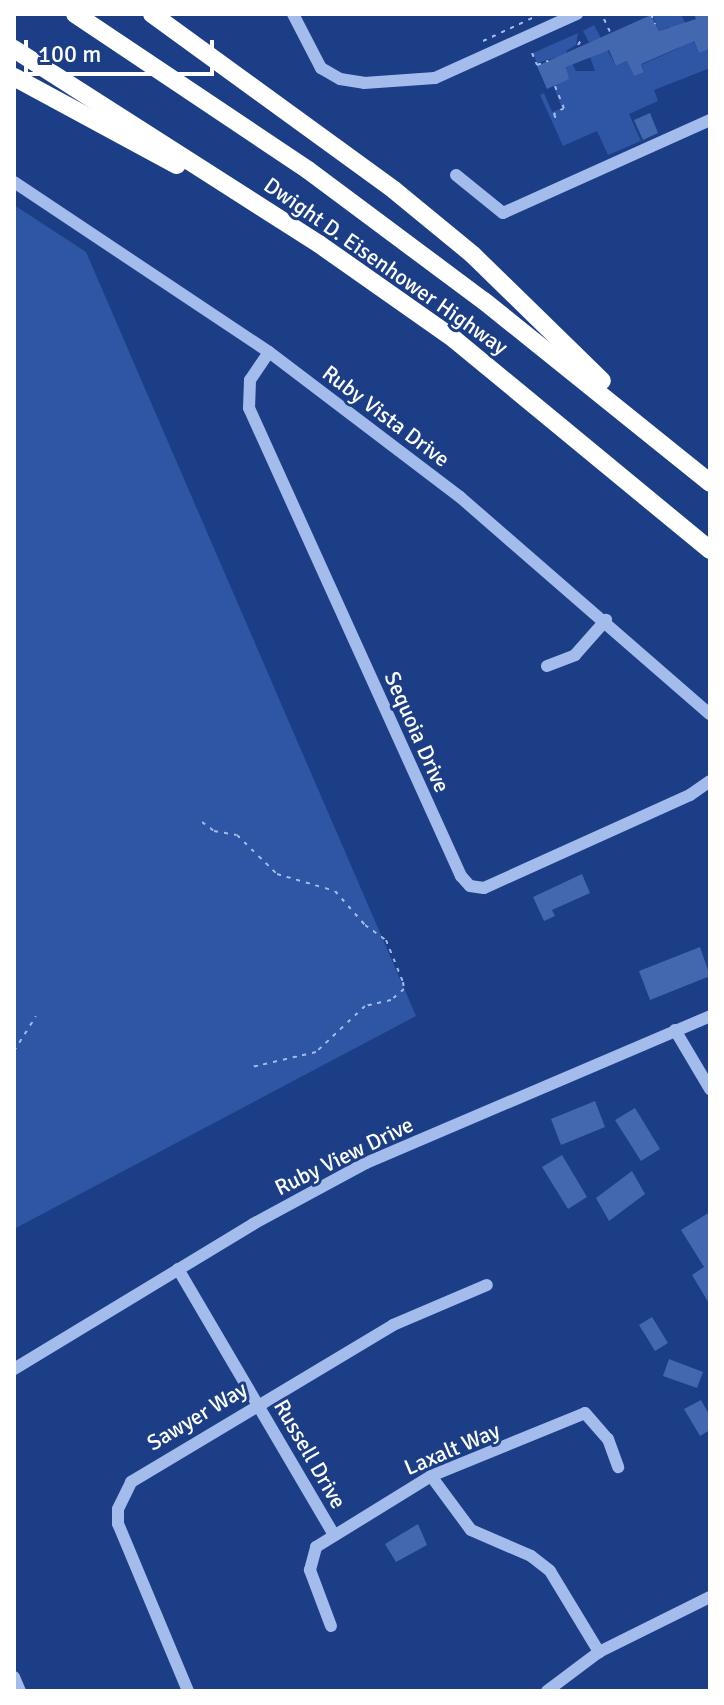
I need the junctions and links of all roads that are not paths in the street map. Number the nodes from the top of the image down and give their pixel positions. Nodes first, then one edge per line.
1 (75, 14) edge
2 (152, 14) edge
3 (293, 14) edge
4 (577, 14) edge
5 (14, 49) edge
6 (14, 77) edge
7 (710, 120) edge
8 (456, 175) dead end
9 (14, 182) edge
10 (319, 244) junction
11 (269, 352) junction
12 (670, 447) junction
13 (710, 483) edge
14 (710, 550) edge
15 (606, 620) junction
16 (547, 666) dead end
17 (710, 714) edge
18 (710, 781) edge
19 (710, 1016) edge
20 (675, 1030) junction
21 (710, 1089) edge
22 (178, 1269) junction
23 (487, 1285) dead end
24 (14, 1369) edge
25 (258, 1403) junction
26 (618, 1467) dead end
27 (431, 1476) junction
28 (334, 1535) junction
29 (710, 1597) edge
30 (331, 1626) dead end
31 (599, 1652) junction
32 (14, 1677) edge
33 (20, 1691) edge
34 (188, 1691) edge
35 (547, 1691) edge

1 - 12 highway, Dwight D. Eisenhower Highway
2 - 12 highway
3 - 4 street
5 - 10 highway, Dwight D. Eisenhower Highway
6 - 10 highway
7 - 8 street
9 - 11 street, Ruby Vista Drive
10 - 14 highway, Dwight D. Eisenhower Highway
11 - 15 street, Ruby Vista Drive
11 - 18 street, Sequoia Drive
12 - 13 highway, Dwight D. Eisenhower Highway
15 - 16 street
15 - 17 street, Ruby Vista Drive
19 - 20 street, Ruby View Drive
20 - 21 street
20 - 22 street, Ruby View Drive
22 - 24 street, Ruby View Drive
22 - 25 street, Russell Drive
23 - 25 street, Sawyer Way
25 - 28 street, Russell Drive
25 - 34 street, Sawyer Way
26 - 27 street, Laxalt Way
27 - 28 street, Laxalt Way
27 - 31 street
28 - 30 street, Laxalt Way
29 - 31 street
31 - 35 street
32 - 33 street

